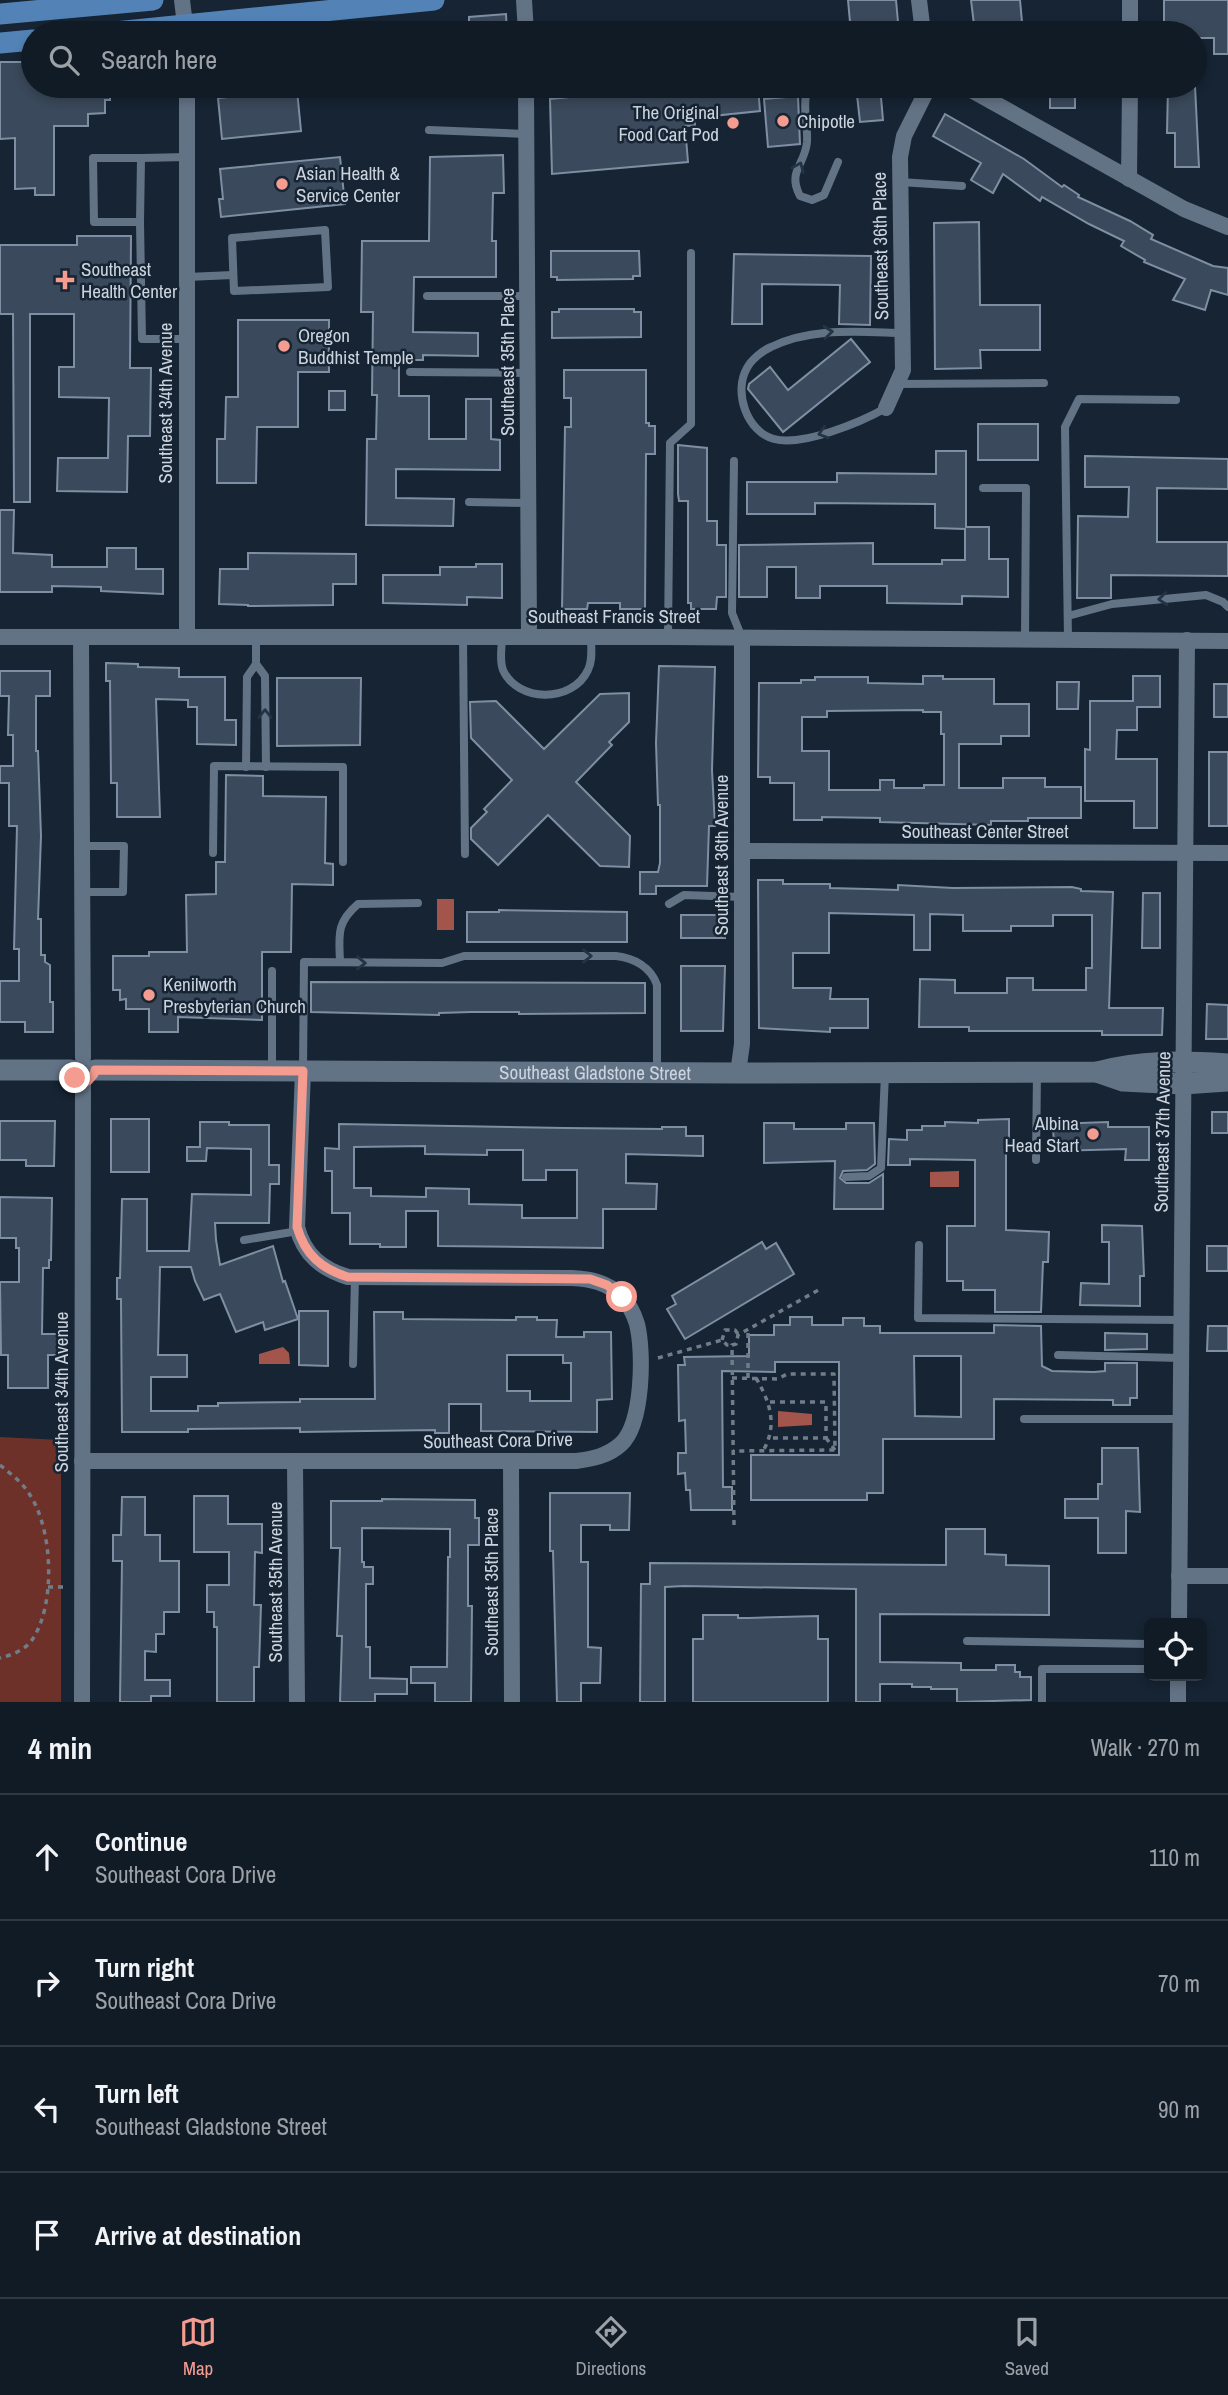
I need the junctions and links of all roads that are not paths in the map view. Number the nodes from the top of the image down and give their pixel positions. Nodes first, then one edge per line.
1 (153, 0) edge
2 (182, 0) edge
3 (435, 0) edge
4 (524, 0) edge
5 (919, 0) edge
6 (1130, 0) edge
7 (0, 14) edge
8 (185, 21) edge
9 (255, 21) edge
10 (525, 21) edge
11 (922, 21) edge
12 (1130, 21) edge
13 (21, 41) edge
14 (0, 43) edge
15 (187, 98) edge
16 (526, 98) edge
17 (805, 98) edge
18 (923, 98) edge
19 (985, 98) edge
20 (1130, 98) edge
21 (429, 130) dead end
22 (526, 134) junction
23 (187, 157) junction
24 (141, 158) junction
25 (838, 162) dead end
26 (1129, 179) junction
27 (900, 182) junction
28 (962, 186) dead end
29 (140, 222) junction
30 (1228, 227) edge
31 (691, 253) dead end
32 (233, 275) junction
33 (186, 277) junction
34 (427, 296) dead end
35 (527, 296) junction
36 (903, 333) junction
37 (186, 339) junction
38 (410, 372) dead end
39 (528, 373) junction
40 (1044, 383) dead end
41 (897, 384) junction
42 (1176, 400) dead end
43 (886, 408) joint
44 (734, 461) dead end
45 (983, 488) dead end
46 (468, 502) dead end
47 (529, 503) junction
48 (1228, 607) edge
49 (1068, 616) junction
50 (0, 637) edge
51 (81, 637) junction
52 (187, 637) junction
53 (256, 637) junction
54 (463, 637) junction
55 (502, 637) junction
56 (529, 637) junction
57 (591, 637) junction
58 (668, 637) junction
59 (742, 638) junction
60 (1025, 639) junction
61 (1068, 640) junction
62 (1187, 640) junction
63 (1228, 641) edge
64 (256, 664) junction
65 (246, 767) junction
66 (266, 767) junction
67 (82, 846) junction
68 (742, 851) junction
69 (213, 853) dead end
70 (1186, 853) junction
71 (1228, 853) edge
72 (465, 854) dead end
73 (343, 863) dead end
74 (83, 892) junction
75 (742, 897) junction
76 (418, 903) dead end
77 (669, 904) dead end
78 (340, 962) junction
79 (272, 971) dead end
80 (1184, 1061) junction
81 (1228, 1064) edge
82 (0, 1070) edge
83 (83, 1070) junction
84 (272, 1071) junction
85 (303, 1071) junction
86 (657, 1072) junction
87 (1037, 1072) junction
88 (1097, 1072) junction
89 (738, 1073) junction
90 (885, 1073) junction
91 (1228, 1081) edge
92 (1183, 1084) junction
93 (1036, 1160) dead end
94 (846, 1177) dead end
95 (298, 1231) junction
96 (244, 1240) dead end
97 (919, 1245) dead end
98 (355, 1277) junction
99 (1181, 1320) junction
100 (1058, 1355) dead end
101 (1181, 1358) junction
102 (353, 1364) dead end
103 (1024, 1419) dead end
104 (1180, 1419) junction
105 (82, 1461) junction
106 (295, 1462) junction
107 (511, 1462) junction
108 (1179, 1576) junction
109 (1228, 1576) edge
110 (1179, 1618) edge
111 (967, 1641) dead end
112 (1144, 1644) edge
113 (1144, 1669) edge
114 (1178, 1681) edge
115 (82, 1702) edge
116 (297, 1702) edge
117 (512, 1702) edge
118 (1042, 1702) edge
119 (1178, 1702) edge

1 - 7 main road
2 - 8 street
3 - 9 main road
4 - 10 street
5 - 11 street
6 - 12 street
13 - 14 main road
15 - 23 street, Southeast 34th Avenue
16 - 22 street, Southeast 35th Place
25 -> 17 lane
18 - 27 street, Southeast 36th Place
19 - 26 street
20 - 26 street
21 - 22 lane
22 - 35 street, Southeast 35th Place
23 - 24 lane
23 - 33 street, Southeast 34th Avenue
24 - 29 lane
24 - 29 lane
26 - 30 street
27 - 28 lane
27 - 36 street, Southeast 36th Place
29 - 37 lane
31 - 58 lane
32 - 32 lane
32 - 33 lane
33 - 37 street, Southeast 34th Avenue
34 - 35 lane
35 - 39 street, Southeast 35th Place
36 - 41 street, Southeast 36th Place
43 -> 36 lane
37 - 52 street, Southeast 34th Avenue
38 - 39 lane
39 - 47 street, Southeast 35th Place
40 - 41 lane
41 - 43 street, Southeast 36th Place
42 - 49 lane
44 - 59 lane
45 - 60 lane
46 - 47 lane
47 - 56 street, Southeast 35th Place
48 -> 49 lane
49 - 61 lane
50 - 51 street, Southeast Francis Street
51 - 52 street, Southeast Francis Street
51 - 67 street, Southeast 34th Avenue
52 - 53 street, Southeast Francis Street
53 - 54 street, Southeast Francis Street
53 - 64 lane
54 - 55 street, Southeast Francis Street
54 - 72 lane
55 - 56 street, Southeast Francis Street
55 - 57 lane
56 - 57 street, Southeast Francis Street
57 - 58 street, Southeast Francis Street
58 - 59 street, Southeast Francis Street
59 - 60 street, Southeast Francis Street
59 - 68 street, Southeast 36th Avenue
60 - 61 street, Southeast Francis Street
61 - 62 street, Southeast Francis Street
62 - 63 street, Southeast Francis Street
62 - 70 street, Southeast 37th Avenue
64 - 65 lane
66 -> 64 lane
65 - 66 lane
65 - 69 lane
66 - 73 lane
67 - 74 street, Southeast 34th Avenue
67 - 74 lane
68 - 70 street, Southeast Center Street
68 - 75 street, Southeast 36th Avenue
70 - 71 street, Southeast Center Street
70 - 80 street, Southeast 37th Avenue
74 - 83 street, Southeast 34th Avenue
75 - 77 lane
75 - 89 street, Southeast 36th Avenue
76 - 78 lane
78 - 85 lane
78 -> 86 lane
79 - 84 lane
80 - 81 street, Southeast Gladstone Street
80 - 88 street, Southeast Gladstone Street
80 - 92 street, Southeast 37th Avenue
82 - 83 street, Southeast Gladstone Street
83 - 84 street, Southeast Gladstone Street
83 - 105 street, Southeast 34th Avenue
84 - 85 street, Southeast Gladstone Street
85 - 86 street, Southeast Gladstone Street
85 - 95 street
86 - 89 street, Southeast Gladstone Street
87 - 88 street, Southeast Gladstone Street
87 - 90 street, Southeast Gladstone Street
87 - 93 lane
88 - 92 street, Southeast Gladstone Street
89 - 90 street, Southeast Gladstone Street
90 - 94 lane
91 - 92 street, Southeast Gladstone Street
92 - 99 street, Southeast 37th Avenue
95 - 96 lane
95 - 98 street, Southeast Cora Drive
97 - 99 lane
98 - 102 lane
98 - 107 street, Southeast Cora Drive
99 - 101 street, Southeast 37th Avenue
100 - 101 lane
101 - 104 street, Southeast 37th Avenue
103 - 104 lane
104 - 108 street, Southeast 37th Avenue
105 - 106 street, Southeast Cora Drive
105 - 115 street, Southeast 34th Avenue
106 - 107 street, Southeast Cora Drive
106 - 116 street, Southeast 35th Avenue
107 - 117 street, Southeast 35th Place
108 - 109 street
108 - 110 street, Southeast 37th Avenue
111 - 112 lane
113 - 118 lane
114 - 119 street

